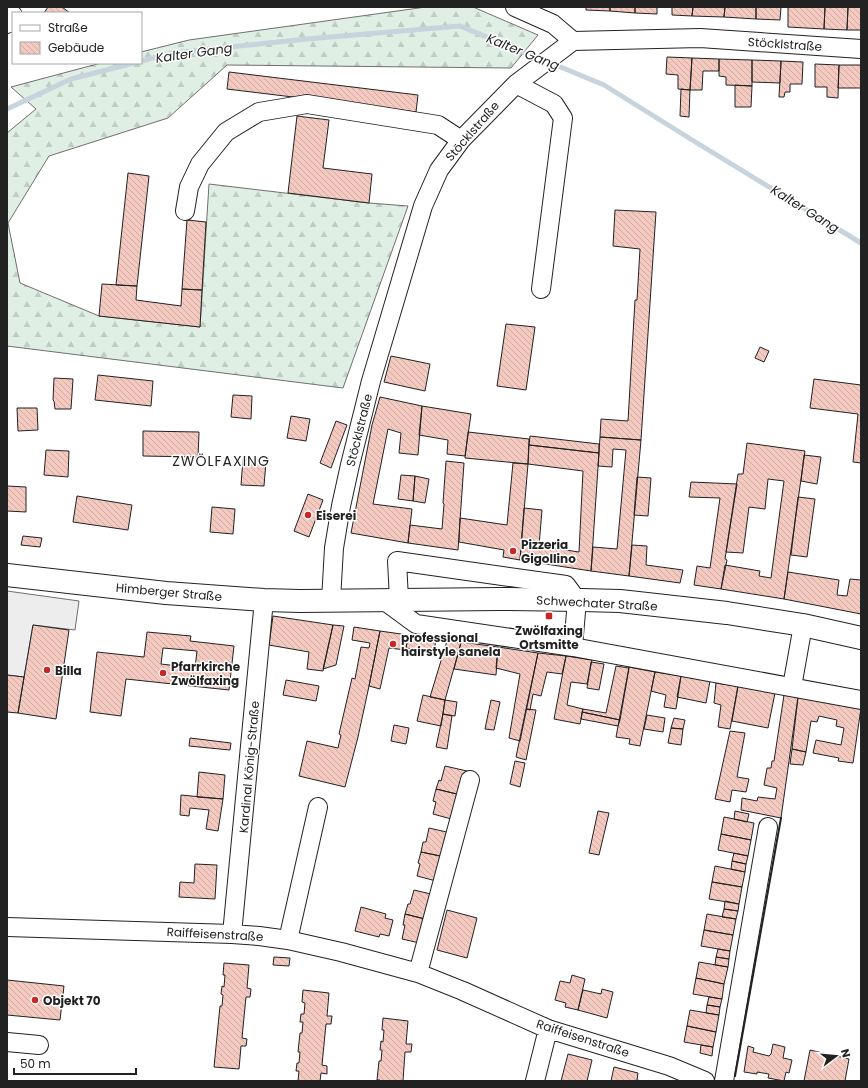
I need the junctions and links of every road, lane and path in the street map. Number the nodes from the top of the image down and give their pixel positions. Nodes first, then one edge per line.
1 (514, 7) edge
2 (573, 41) junction
3 (861, 49) edge
4 (516, 84) junction
5 (461, 140) junction
6 (185, 211) dead end
7 (541, 289) dead end
8 (7, 575) edge
9 (391, 599) junction
10 (264, 600) junction
11 (331, 600) junction
12 (577, 600) junction
13 (803, 625) junction
14 (861, 638) edge
15 (573, 647) junction
16 (792, 687) junction
17 (861, 700) edge
18 (470, 780) dead end
19 (318, 807) dead end
20 (768, 827) dead end
21 (7, 927) edge
22 (232, 934) junction
23 (288, 940) junction
24 (418, 973) junction
25 (548, 1029) junction
26 (7, 1042) edge
27 (39, 1045) dead end
28 (535, 1081) edge
29 (705, 1081) edge
30 (724, 1081) edge

1 - 2 street
2 - 3 street, Stöcklstraße
2 - 4 street, Stöcklstraße
4 - 5 street, Stöcklstraße
4 - 7 street
5 - 6 street
5 - 11 street, Stöcklstraße
8 - 10 main road, Himberger Straße
9 - 11 main road, Schwechater Straße
9 - 12 main road, Schwechater Straße
9 - 12 street
9 - 15 street
10 - 11 main road, Himberger Straße
10 - 22 street, Kardinal König-Straße
12 - 13 main road, Schwechater Straße
12 - 15 street
13 - 14 main road, Schwechater Straße
13 - 16 street
15 - 16 street
16 - 17 street
18 - 24 street
19 - 23 street
20 - 30 street
21 - 22 street, Raiffeisenstraße
22 - 23 street, Raiffeisenstraße
23 - 24 street, Raiffeisenstraße
24 - 25 street, Raiffeisenstraße
25 - 28 street
25 - 29 street, Raiffeisenstraße
26 - 27 street

